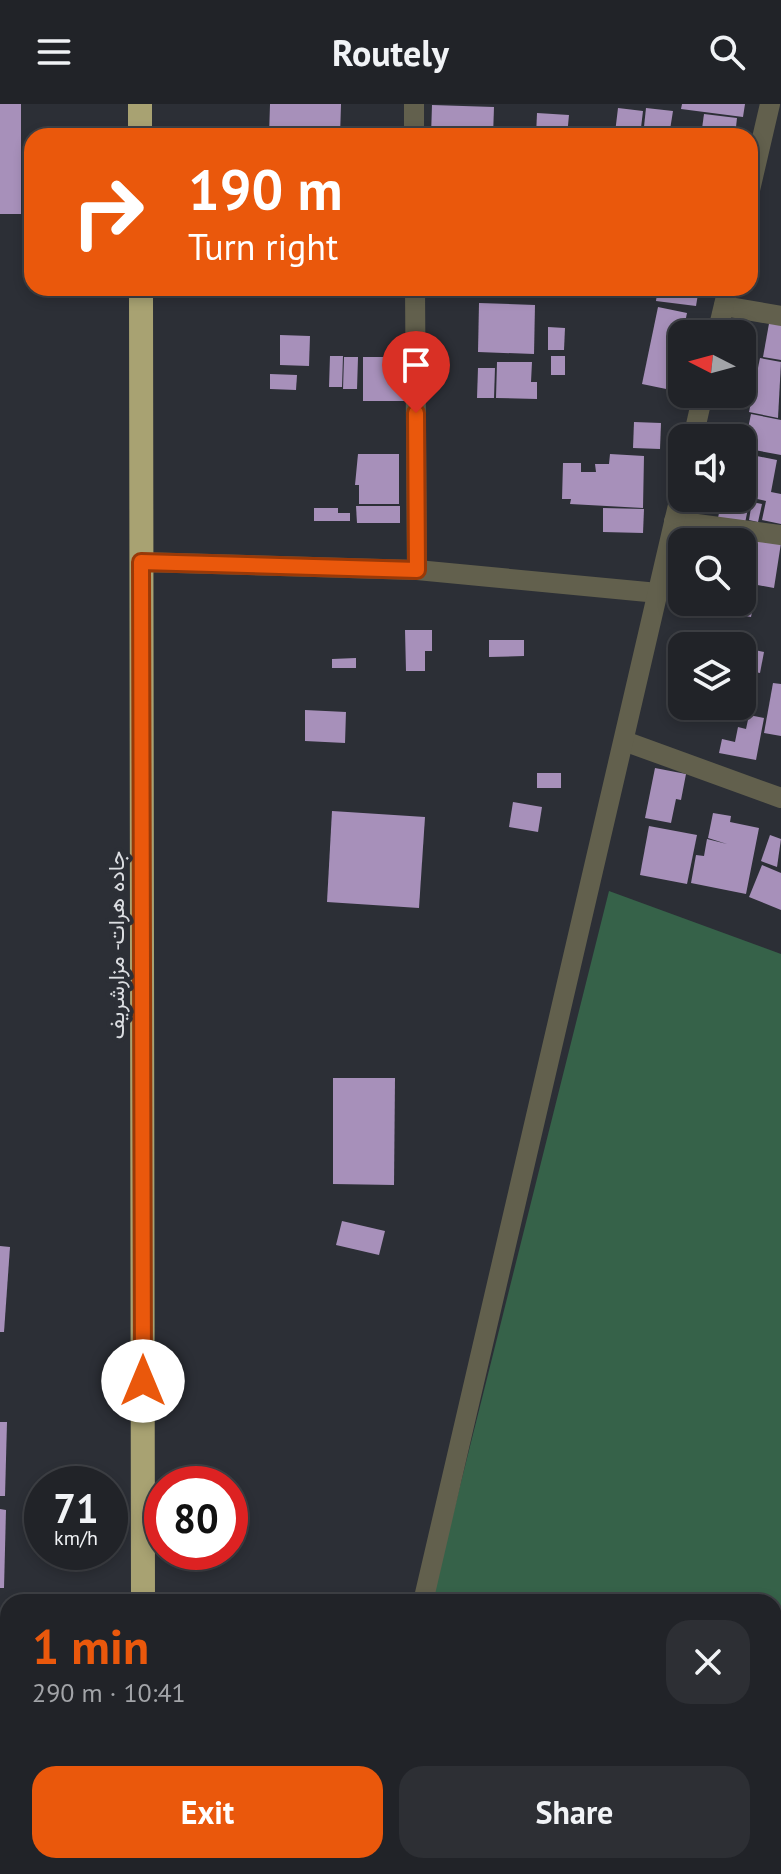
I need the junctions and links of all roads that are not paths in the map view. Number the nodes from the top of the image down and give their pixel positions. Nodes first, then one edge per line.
1 (140, 104) edge
2 (414, 104) edge
3 (770, 104) edge
4 (140, 128) edge
5 (414, 128) edge
6 (758, 156) edge
7 (141, 296) edge
8 (415, 296) edge
9 (726, 297) edge
10 (781, 316) edge
11 (720, 320) edge
12 (676, 512) edge
13 (674, 521) junction
14 (781, 535) edge
15 (141, 562) junction
16 (417, 570) junction
17 (658, 593) junction
18 (624, 741) junction
19 (781, 798) edge
20 (143, 1594) edge
21 (425, 1594) edge

1 - 4 highway
2 - 5 street
3 - 6 street
7 - 15 highway, جاده هرات- مزارشریف
8 - 16 street
9 - 10 street
9 - 11 street
12 - 13 street
13 - 14 street
13 - 17 street
15 - 16 street
15 - 20 highway, جاده هرات- مزارشریف
16 - 17 street
17 - 18 street
18 - 19 street
18 - 21 street

